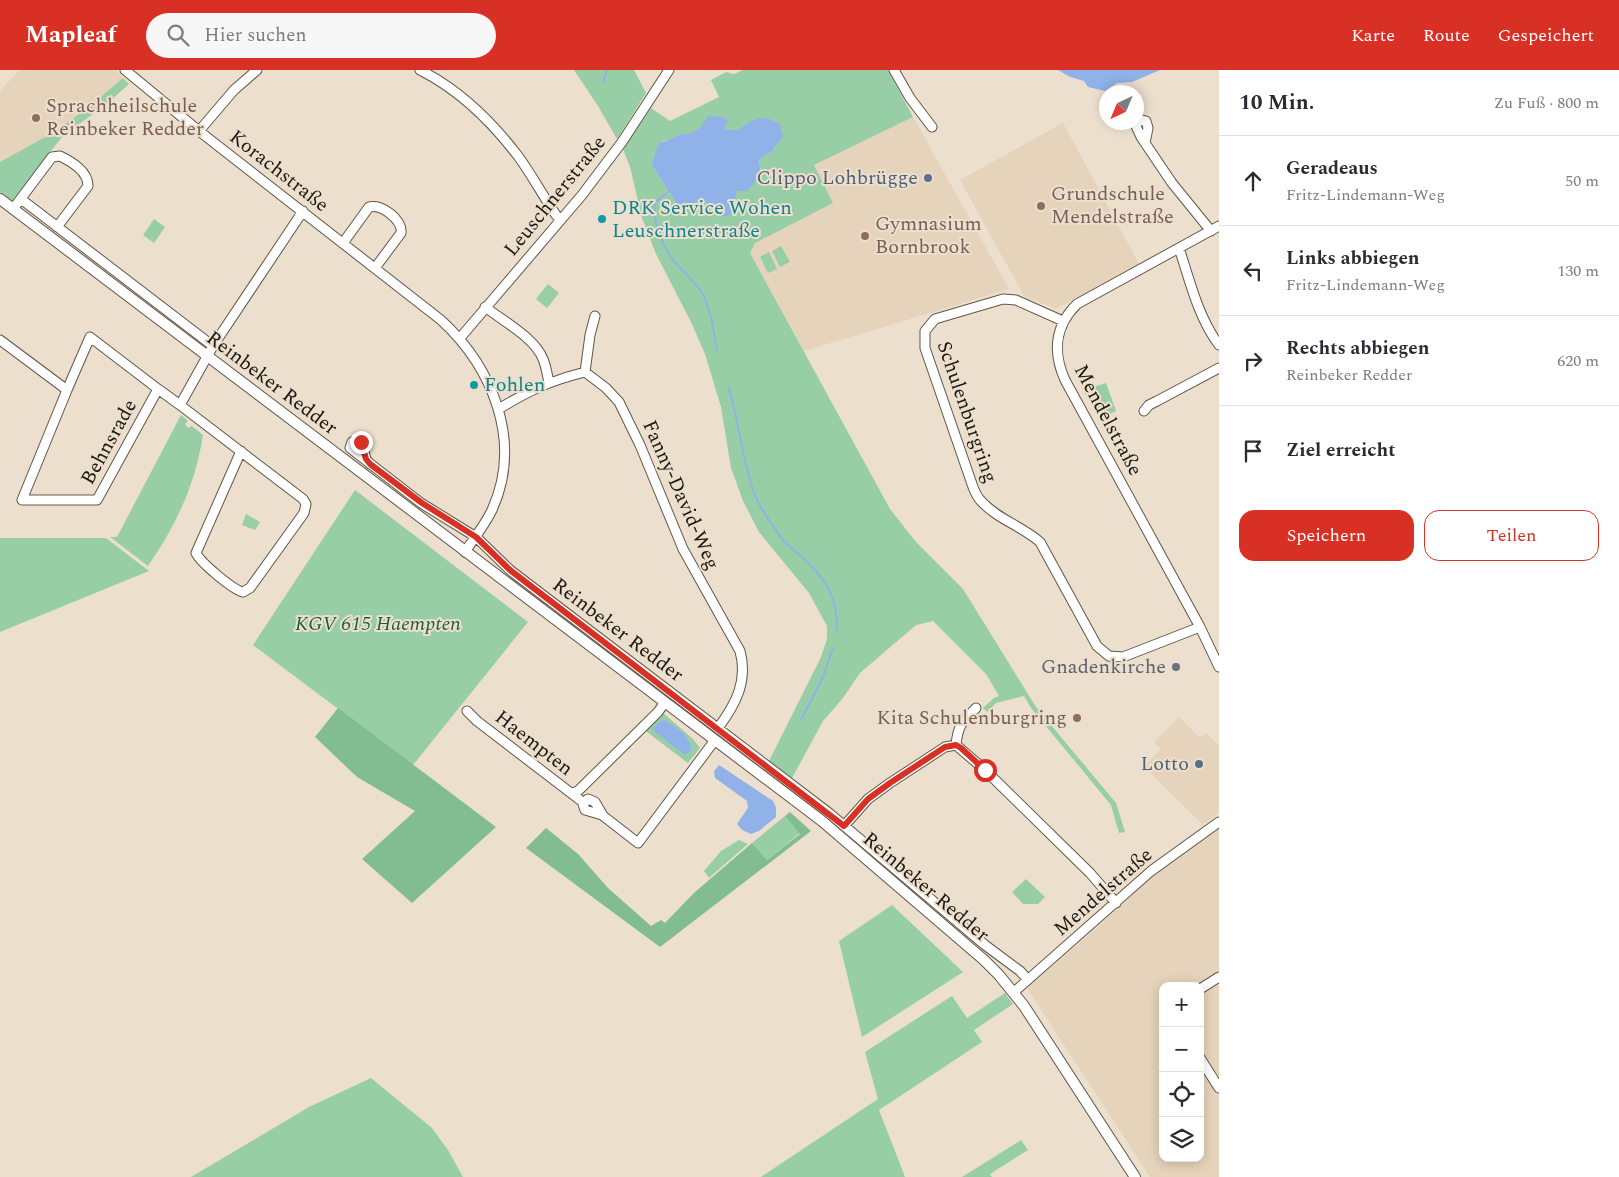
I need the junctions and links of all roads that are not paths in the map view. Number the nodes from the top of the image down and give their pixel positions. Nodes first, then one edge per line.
1 (125, 70) edge
2 (257, 70) edge
3 (420, 70) edge
4 (669, 70) edge
5 (894, 70) edge
6 (932, 127) dead end
7 (199, 131) junction
8 (1145, 143) dead end
9 (0, 199) edge
10 (21, 199) junction
11 (13, 209) junction
12 (303, 212) junction
13 (560, 219) junction
14 (1219, 226) edge
15 (57, 227) junction
16 (1211, 231) junction
17 (343, 243) junction
18 (1179, 248) junction
19 (375, 268) junction
20 (485, 307) junction
21 (595, 316) dead end
22 (1063, 321) junction
23 (460, 338) junction
24 (0, 340) edge
25 (1219, 344) edge
26 (213, 346) junction
27 (208, 357) junction
28 (1219, 368) edge
29 (585, 372) junction
30 (549, 382) junction
31 (158, 389) junction
32 (67, 390) junction
33 (180, 405) junction
34 (499, 409) junction
35 (1144, 411) dead end
36 (241, 451) junction
37 (370, 464) dead end
38 (476, 537) junction
39 (465, 552) junction
40 (1200, 627) junction
41 (1219, 666) edge
42 (665, 702) junction
43 (976, 708) dead end
44 (467, 712) dead end
45 (718, 728) junction
46 (714, 740) junction
47 (956, 745) junction
48 (572, 794) junction
49 (1219, 822) edge
50 (844, 826) junction
51 (1116, 903) junction
52 (1219, 977) edge
53 (1028, 980) junction
54 (1204, 986) edge
55 (1014, 992) junction
56 (1204, 1064) edge
57 (1219, 1088) edge
58 (1135, 1177) edge

1 - 7 street, Korachstraße
2 - 7 street
3 - 13 street
4 - 13 street, Leuschnerstraße
5 - 6 street
7 - 12 street, Korachstraße
8 - 16 street
9 - 11 main road, Reinbeker Redder
10 - 11 street
10 - 15 street, Reinbeker Redder
10 - 15 street
11 - 27 main road, Reinbeker Redder
12 - 17 street, Korachstraße
12 - 26 street
13 - 20 street, Leuschnerstraße
14 - 16 street
15 - 26 street, Reinbeker Redder
16 - 18 street
17 - 19 street, Korachstraße
17 - 19 street
18 - 22 street
18 - 25 street
19 - 23 street, Korachstraße
20 - 23 street, Leuschnerstraße
20 - 30 street
21 - 29 street
22 - 40 street, Mendelstraße
22 - 40 street, Schulenburgring
23 - 34 street, Korachstraße
24 - 32 street
26 - 27 street
27 - 33 street
27 - 39 main road, Reinbeker Redder
28 - 35 street
29 - 30 street
29 - 45 street, Fanny-David-Weg
30 - 34 street
31 - 32 street, Behnsrade
31 - 32 street, Behnsrade
31 - 33 street, Behnsrade
33 - 36 street, Behnsrade
34 - 38 street, Korachstraße
36 - 36 street, Behnsrade
37 - 38 street, Reinbeker Redder
38 - 39 street, Korachstraße
38 - 45 street, Reinbeker Redder
39 - 42 main road, Reinbeker Redder
40 - 41 street, Mendelstraße
42 - 46 main road, Reinbeker Redder
42 - 48 street, Haempten
43 - 47 street
44 - 48 street, Haempten
45 - 50 street, Reinbeker Redder
46 - 48 street
46 - 55 main road, Reinbeker Redder
47 - 50 street
47 - 51 street
49 - 51 street, Mendelstraße
50 - 53 street, Reinbeker Redder
51 - 53 street, Mendelstraße
52 - 54 street
53 - 55 street, Mendelstraße
55 - 58 main road, Reinbeker Redder
56 - 57 street

